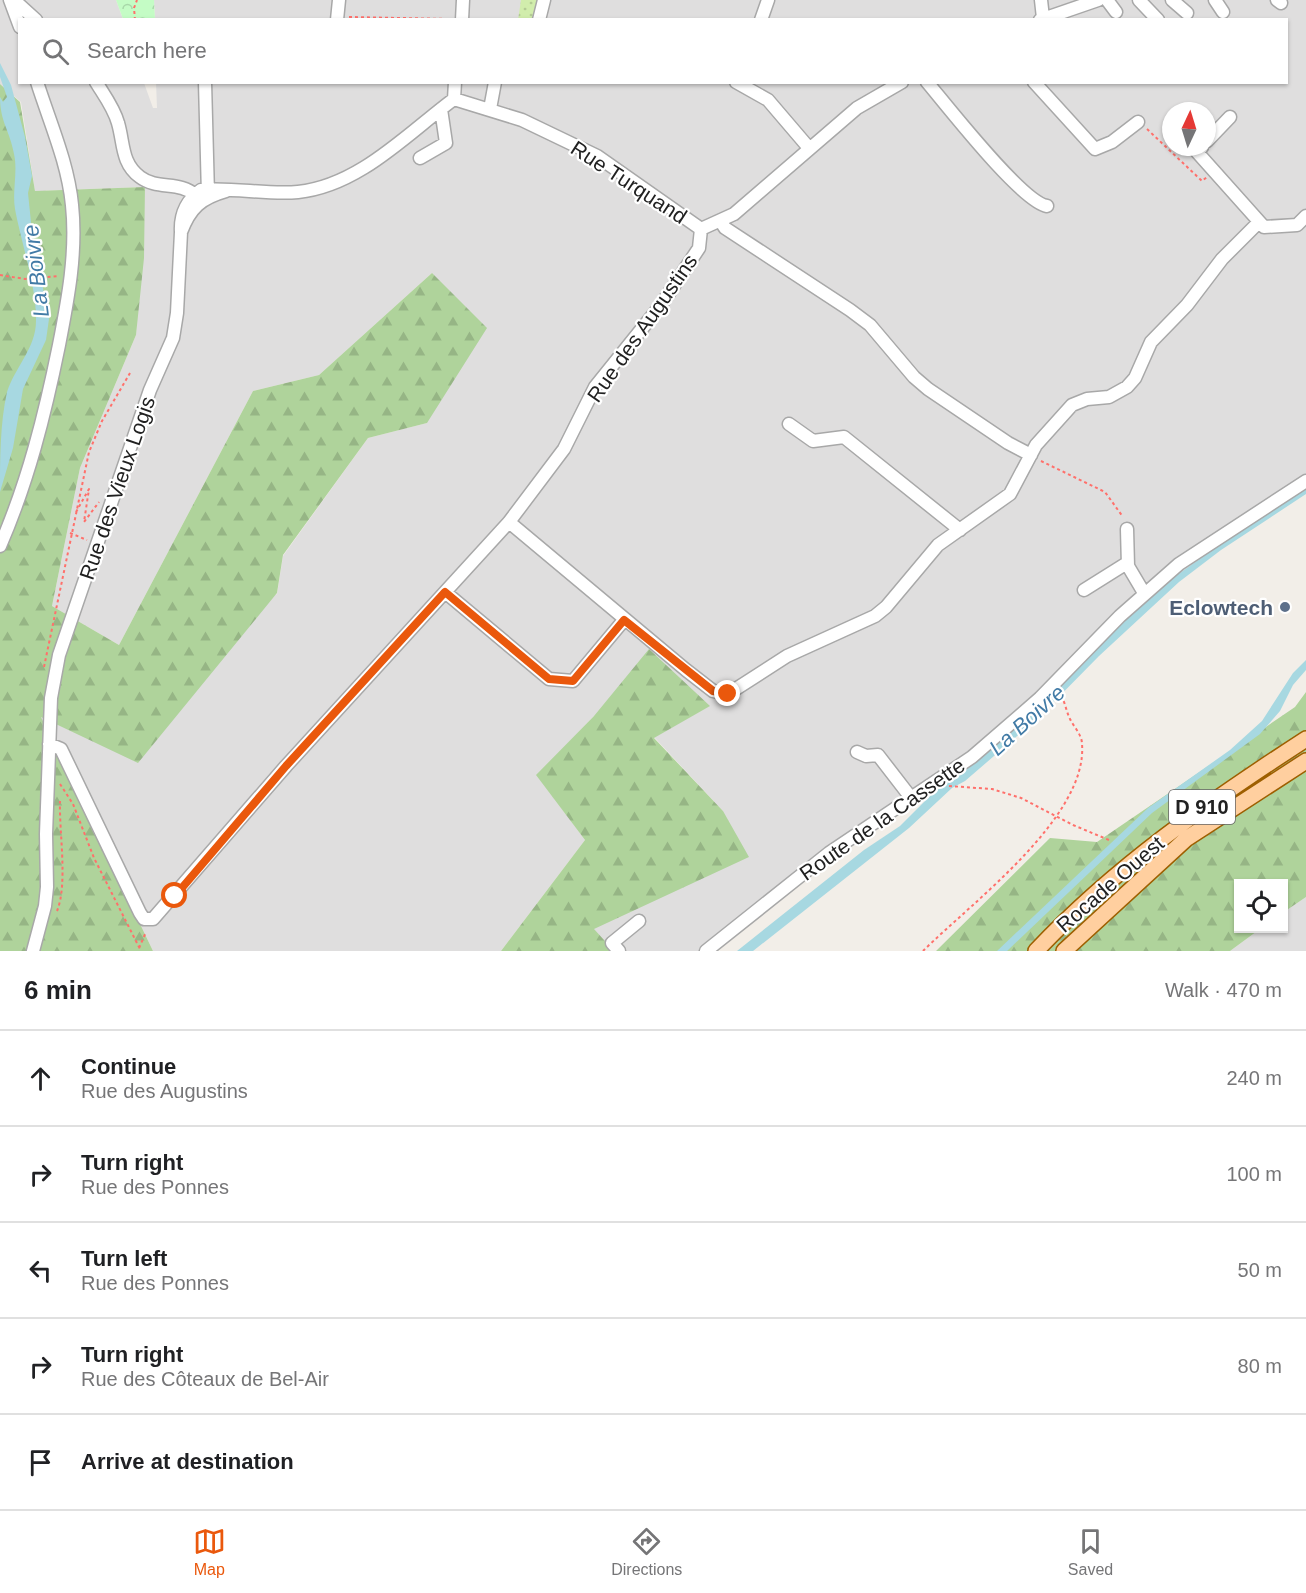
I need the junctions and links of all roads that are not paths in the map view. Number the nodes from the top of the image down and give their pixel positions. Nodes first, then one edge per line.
1 (12, 0) edge
2 (339, 0) edge
3 (463, 0) edge
4 (544, 0) edge
5 (768, 0) edge
6 (1041, 0) edge
7 (1098, 0) edge
8 (1107, 0) edge
9 (1139, 0) edge
10 (1172, 0) edge
11 (1215, 0) edge
12 (1116, 12) dead end
13 (1223, 12) dead end
14 (1187, 14) dead end
15 (34, 18) edge
16 (337, 18) edge
17 (460, 18) edge
18 (540, 18) edge
19 (762, 18) edge
20 (1042, 18) edge
21 (1045, 18) edge
22 (1156, 18) edge
23 (18, 20) edge
24 (38, 84) edge
25 (97, 84) edge
26 (204, 84) edge
27 (455, 84) edge
28 (495, 84) edge
29 (740, 84) edge
30 (899, 84) edge
31 (929, 84) edge
32 (1036, 84) edge
33 (454, 99) junction
34 (441, 109) junction
35 (490, 109) junction
36 (1230, 117) dead end
37 (1138, 122) road end
38 (1216, 132) edge
39 (809, 148) junction
40 (1200, 156) edge
41 (420, 158) dead end
42 (208, 193) junction
43 (195, 195) junction
44 (1047, 206) dead end
45 (1306, 216) edge
46 (721, 222) junction
47 (1259, 222) junction
48 (701, 229) junction
49 (181, 232) junction
50 (789, 424) dead end
51 (1031, 455) junction
52 (1306, 481) edge
53 (509, 522) junction
54 (1127, 529) road end
55 (960, 530) junction
56 (0, 546) edge
57 (1127, 562) junction
58 (1084, 590) dead end
59 (445, 592) junction
60 (1144, 593) junction
61 (624, 620) junction
62 (1306, 739) edge
63 (49, 744) junction
64 (857, 752) dead end
65 (1306, 761) edge
66 (912, 799) junction
67 (639, 921) dead end
68 (33, 951) edge
69 (619, 951) edge
70 (706, 951) edge
71 (1036, 951) edge
72 (1064, 951) edge

1 - 15 street
1 - 23 street
2 - 16 street
3 - 17 street
4 - 18 street
5 - 19 street
6 - 20 street
7 - 21 street
8 - 12 street
9 - 22 street
10 - 14 street
11 - 13 street
24 - 56 street
25 - 43 street
26 - 42 street
27 - 33 street
28 - 35 street
29 - 39 street
30 - 39 street
31 - 44 street
32 - 37 street
33 - 34 street
33 - 35 street, Rue Turquand
34 - 41 street
34 - 42 street
35 - 48 street, Rue Turquand
36 - 38 street
39 - 46 street
40 - 47 street
42 - 43 street
42 - 49 street, Rue des Vieux Logis
43 - 49 street, Rue des Vieux Logis
45 - 47 street
46 - 48 street
46 - 51 street
47 - 51 street
48 - 53 street, Rue des Augustins
49 - 63 street, Rue des Vieux Logis
50 - 55 street
51 - 55 street
52 - 60 street, Route de la Cassette
53 - 59 street, Rue des Augustins
53 - 61 street
54 - 57 street
55 - 61 street
57 - 58 street
57 - 60 street
59 - 61 street
59 - 63 street, Rue des Augustins
60 - 66 street, Route de la Cassette
62 - 71 main road, Rocade Ouest / D 910
63 - 68 street, Rue des Vieux Logis
64 - 66 street
65 - 72 main road, Rocade Ouest / D 910
66 - 70 street, Route de la Cassette
67 - 69 street

